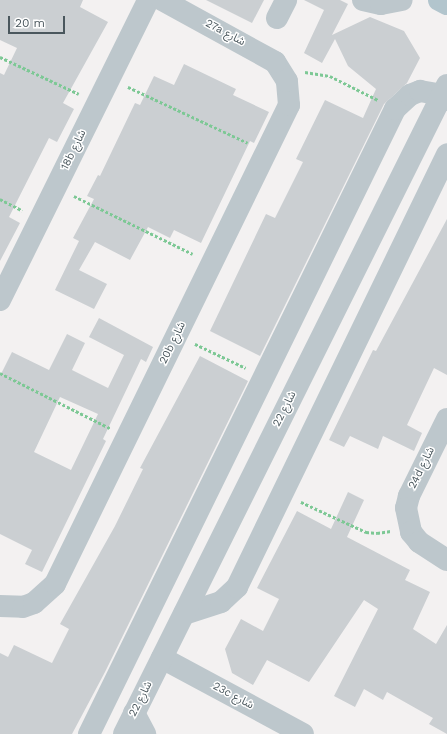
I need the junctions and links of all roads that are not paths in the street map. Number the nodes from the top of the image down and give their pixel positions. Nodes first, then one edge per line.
1 (148, 0) edge
2 (162, 0) edge
3 (363, 0) edge
4 (402, 0) edge
5 (439, 0) edge
6 (447, 4) edge
7 (283, 73) joint
8 (445, 93) edge
9 (446, 158) edge
10 (0, 300) edge
11 (447, 419) edge
12 (447, 560) edge
13 (0, 606) edge
14 (184, 614) junction
15 (162, 658) junction
16 (134, 713) junction
17 (89, 734) edge
18 (124, 734) edge
19 (146, 734) edge
20 (304, 734) edge

1 - 10 street, 18b شارع
2 - 7 street, 27a شارع
3 - 4 street
5 - 6 main road
7 - 13 street, 20b شارع
8 - 14 street, شارع 22
8 - 17 street
9 - 14 street
11 - 12 street, 24d شارع
14 - 15 street, شارع 22
15 - 16 street, شارع 22
15 - 20 street, 23c شارع
16 - 18 street, شارع 22
16 - 19 street

